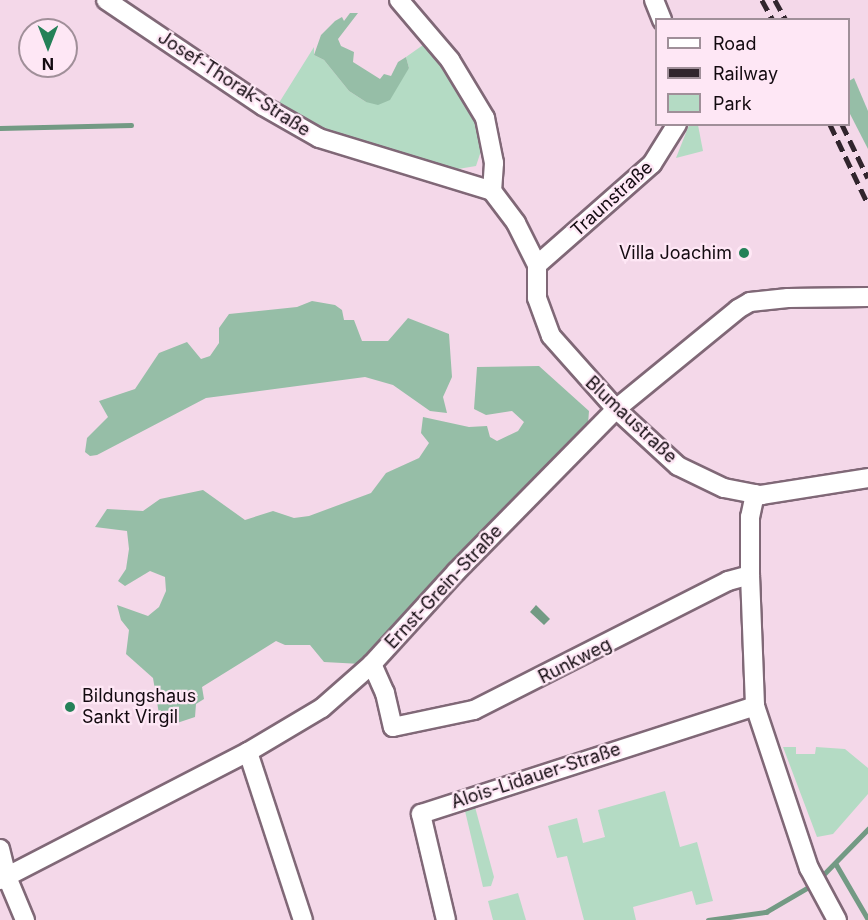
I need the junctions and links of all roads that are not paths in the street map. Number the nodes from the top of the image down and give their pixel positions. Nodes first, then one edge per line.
1 (106, 0) edge
2 (399, 0) edge
3 (654, 0) edge
4 (661, 18) edge
5 (676, 126) edge
6 (492, 191) junction
7 (537, 265) junction
8 (868, 297) edge
9 (616, 409) junction
10 (868, 478) edge
11 (755, 494) junction
12 (750, 575) junction
13 (372, 664) junction
14 (755, 706) junction
15 (248, 752) junction
16 (0, 849) edge
17 (3, 879) edge
18 (25, 920) edge
19 (303, 920) edge
20 (446, 920) edge
21 (837, 920) edge

1 - 6 street, Josef-Thorak-Straße
2 - 6 street
3 - 4 street
5 - 7 street, Traunstraße
6 - 7 street
7 - 9 street, Blumaustraße
8 - 9 street, Ernst-Grein-Straße
9 - 11 street, Blumaustraße
9 - 13 street, Ernst-Grein-Straße
10 - 11 street, Blumaustraße
11 - 12 street
12 - 13 street, Runkweg
12 - 14 street
13 - 15 street, Ernst-Grein-Straße
14 - 20 street, Alois-Lidauer-Straße
14 - 21 street
15 - 17 street, Ernst-Grein-Straße
15 - 19 street
16 - 17 street
17 - 18 street

